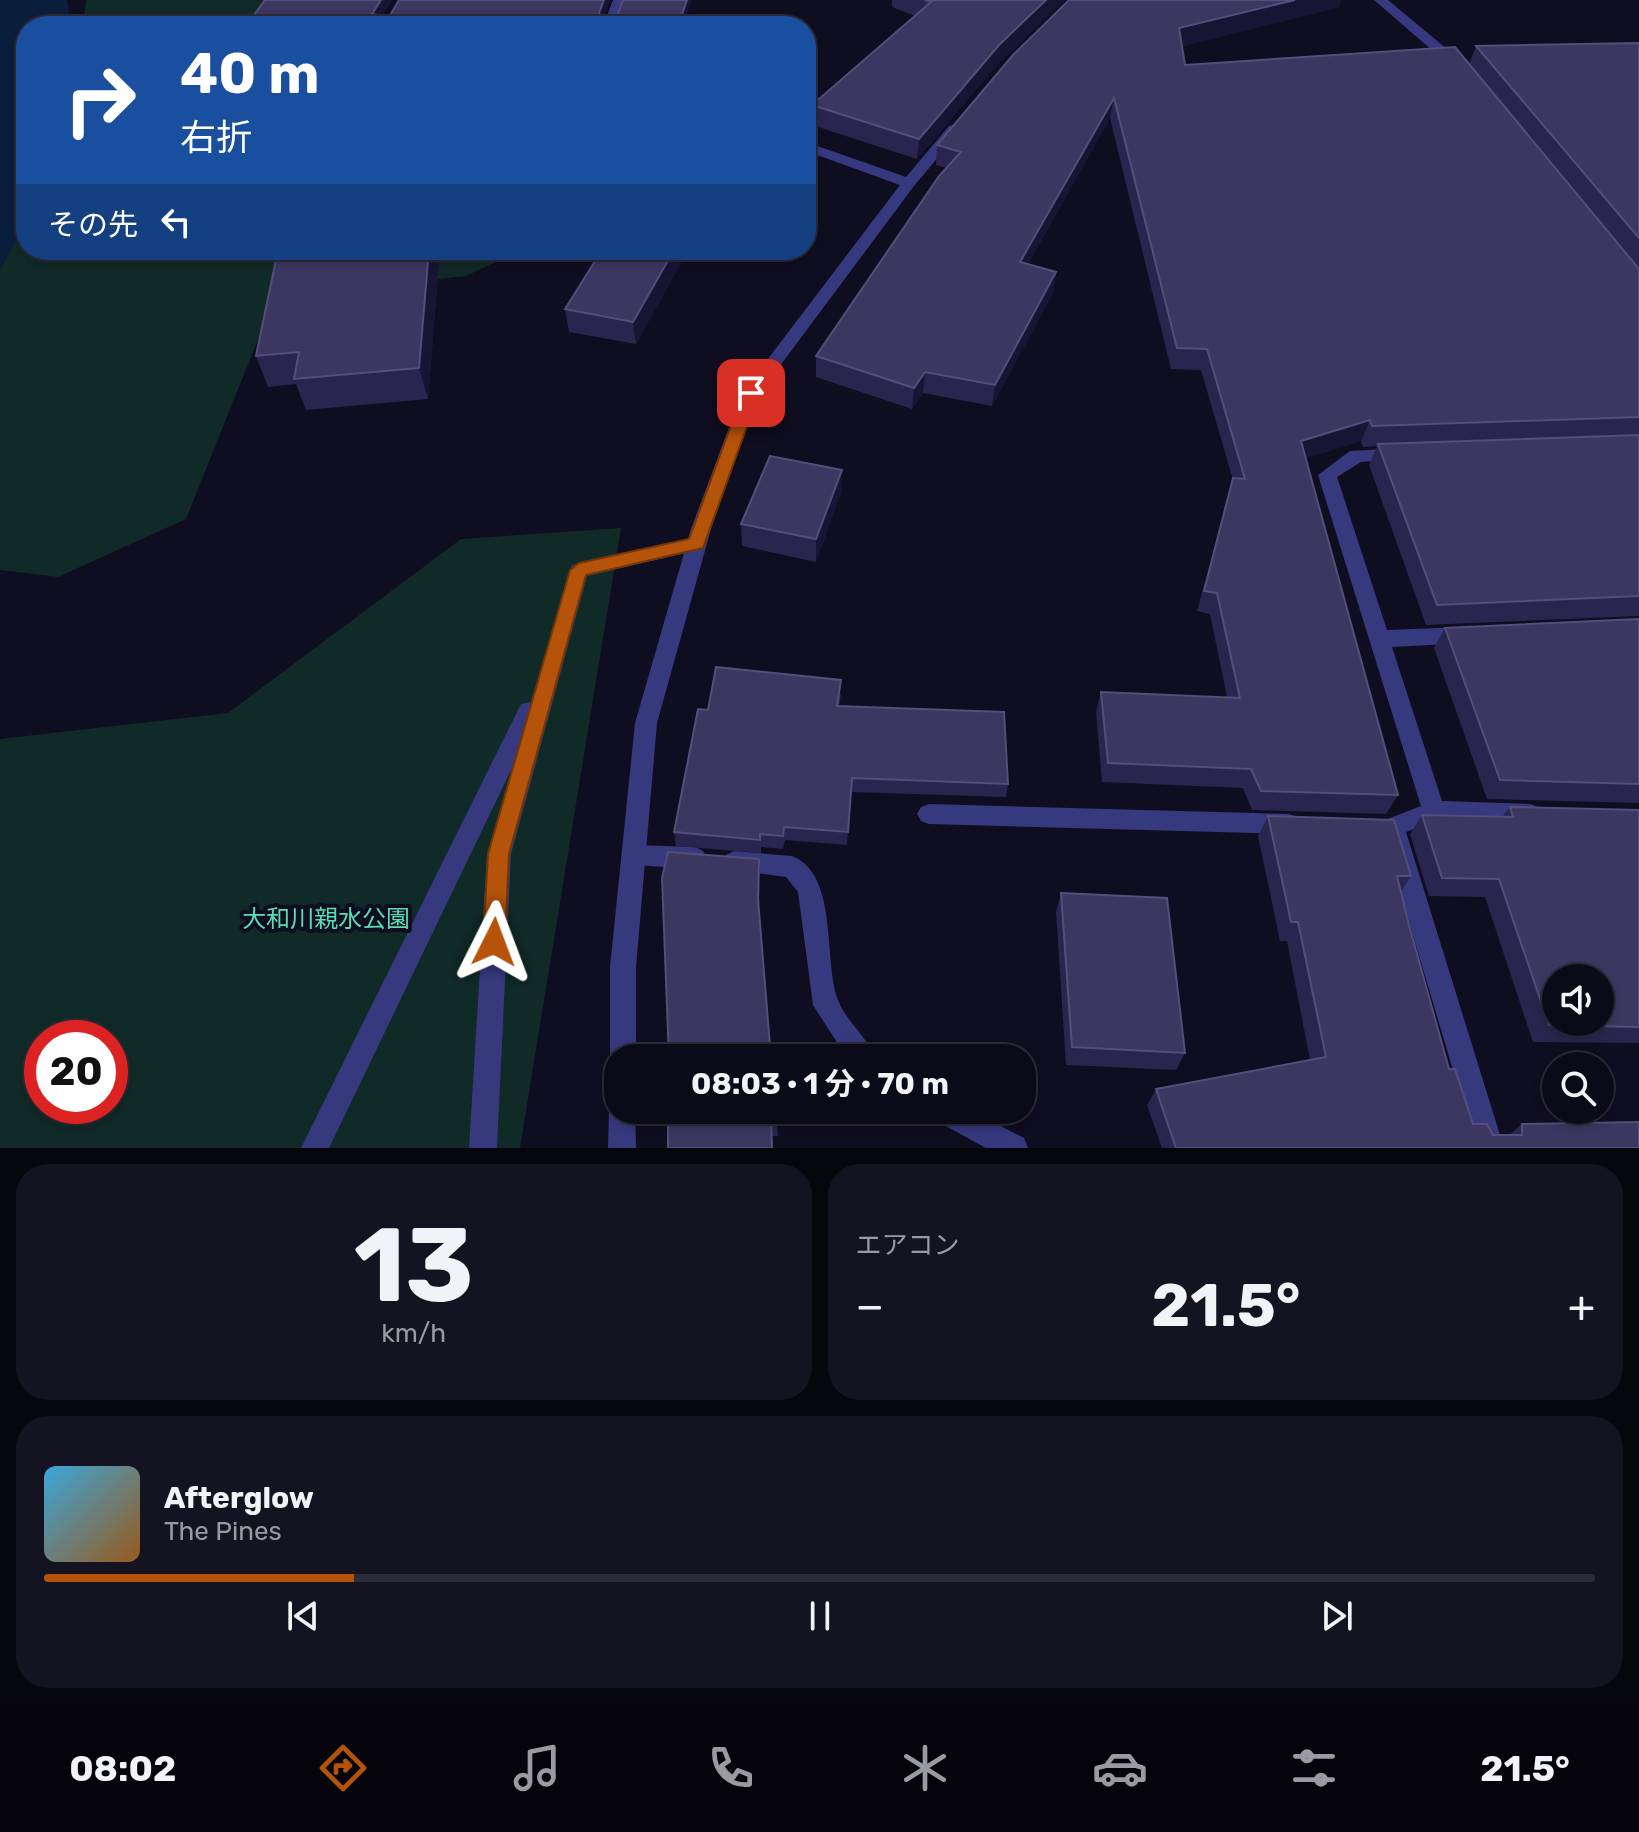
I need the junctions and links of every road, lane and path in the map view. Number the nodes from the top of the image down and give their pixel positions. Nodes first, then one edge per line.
1 (1380, 0) edge
2 (1471, 81) edge
3 (966, 115) edge
4 (816, 150) edge
5 (909, 183) junction
6 (1420, 454) edge
7 (696, 544) junction
8 (1486, 634) edge
9 (1378, 639) junction
10 (552, 664) junction
11 (1434, 811) junction
12 (929, 814) dead end
13 (1560, 814) edge
14 (1316, 825) edge
15 (1362, 826) edge
16 (1393, 827) junction
17 (634, 855) junction
18 (623, 1044) edge
19 (853, 1044) edge
20 (622, 1124) edge
21 (969, 1124) edge
22 (315, 1148) edge
23 (483, 1148) edge
24 (622, 1148) edge
25 (1014, 1148) edge
26 (1490, 1148) edge

1 - 2 street
3 - 5 street
4 - 5 street
5 - 7 street
6 - 9 street
7 - 10 street
7 - 17 street
8 - 9 street
9 - 11 street
10 - 22 street
10 - 23 street
11 - 13 street
11 - 16 street
12 - 14 street
15 - 16 street
16 - 26 street
17 - 18 street
17 - 19 street
20 - 24 street
21 - 25 street

